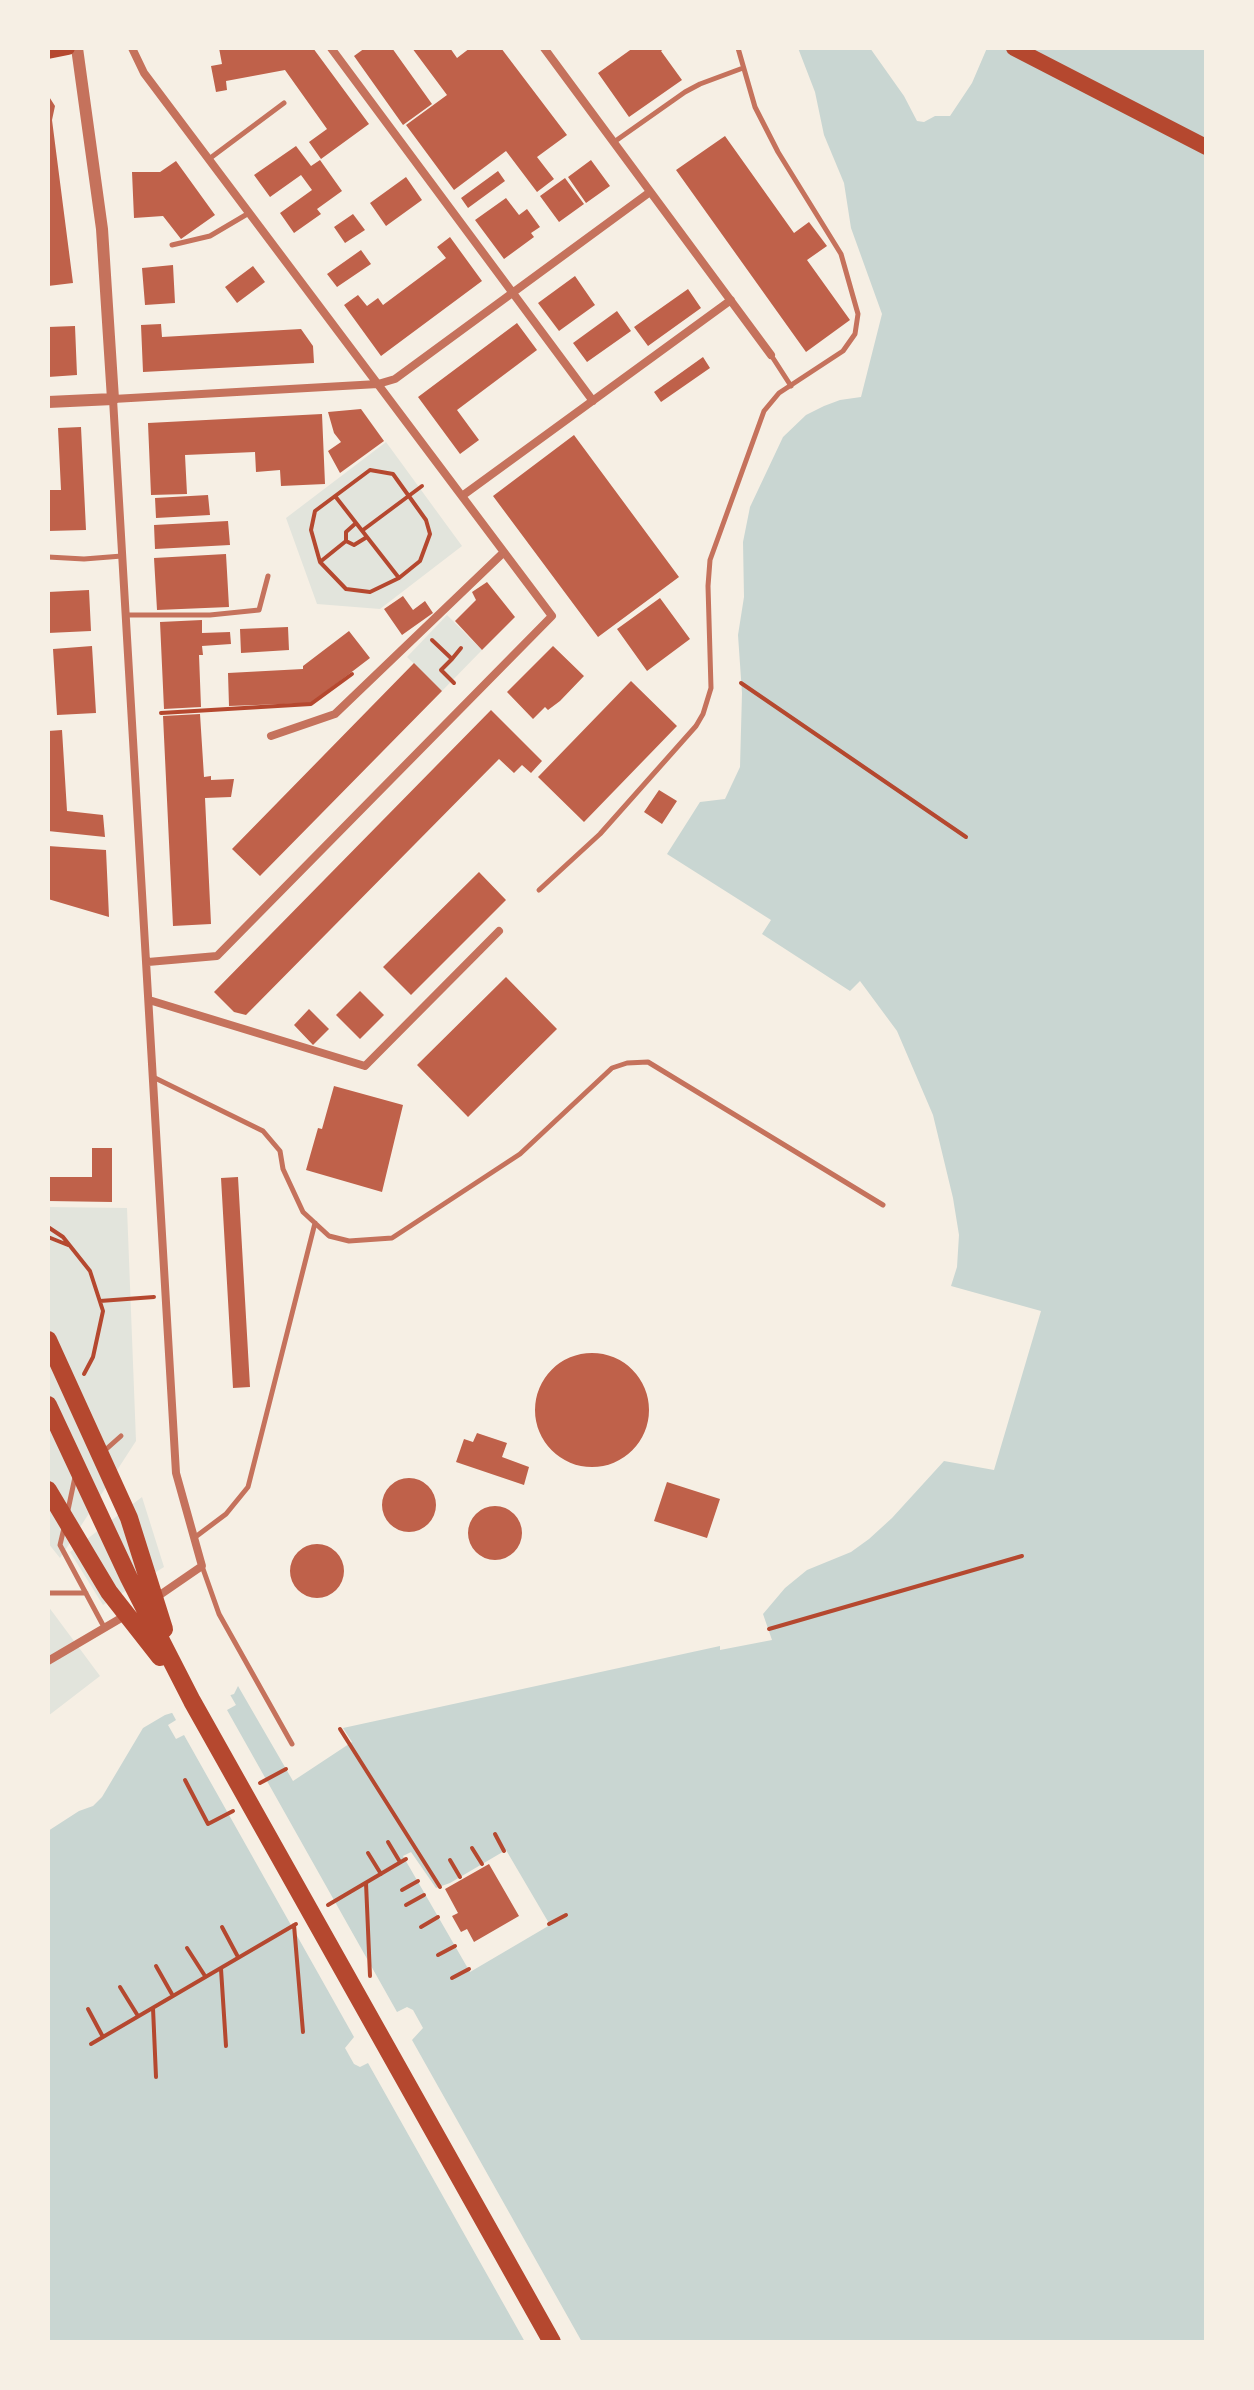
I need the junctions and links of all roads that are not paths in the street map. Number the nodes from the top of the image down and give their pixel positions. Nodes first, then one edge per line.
1 (68, 48) edge
2 (77, 48) edge
3 (132, 48) edge
4 (331, 48) edge
5 (544, 48) edge
6 (738, 48) edge
7 (1014, 48) edge
8 (48, 52) edge
9 (743, 68) junction
10 (284, 103) dead end
11 (614, 143) junction
12 (1206, 147) edge
13 (209, 159) junction
14 (650, 192) junction
15 (249, 213) junction
16 (172, 245) dead end
17 (511, 292) junction
18 (731, 300) junction
19 (771, 355) joint
20 (378, 384) junction
21 (791, 386) junction
22 (113, 399) junction
23 (593, 401) junction
24 (48, 402) edge
25 (462, 496) junction
26 (504, 552) junction
27 (122, 556) junction
28 (48, 557) edge
29 (268, 576) dead end
30 (126, 615) junction
31 (271, 736) dead end
32 (539, 890) dead end
33 (499, 931) dead end
34 (148, 962) junction
35 (149, 1000) junction
36 (153, 1077) junction
37 (883, 1205) dead end
38 (315, 1223) junction
39 (48, 1340) edge
40 (48, 1406) edge
41 (121, 1436) dead end
42 (96, 1458) dead end
43 (86, 1467) dead end
44 (48, 1490) edge
45 (194, 1538) junction
46 (202, 1566) junction
47 (48, 1593) edge
48 (86, 1593) junction
49 (104, 1627) junction
50 (48, 1661) edge
51 (175, 1666) junction
52 (187, 1690) junction
53 (292, 1744) dead end
54 (553, 2342) edge

1 - 8 main road
2 - 22 street
3 - 13 street
4 - 17 street
5 - 11 street
6 - 9 lane
7 - 12 main road
9 - 11 lane
9 - 21 lane
10 - 13 lane
11 - 14 street
13 - 15 street
14 - 17 street
14 - 18 street
15 - 16 lane
15 - 20 street
17 - 20 street
17 - 23 street
18 - 19 street
18 - 23 street
19 - 21 lane
20 - 22 street
20 - 25 street
21 - 32 lane
22 - 24 street
22 - 27 street
23 - 25 street
25 - 26 street
26 - 31 street
26 - 34 street
27 - 28 lane
27 - 30 street
29 - 30 lane
30 - 34 street
33 - 35 street
34 - 35 street
35 - 36 street
36 - 38 lane
36 - 45 street
37 - 38 lane
38 - 45 lane
39 - 51 highway
40 - 51 highway
40 - 52 highway
41 - 42 lane
43 - 48 lane
44 - 52 highway
45 - 46 street
46 - 49 street
46 - 53 lane
47 - 48 lane
48 - 49 lane
49 - 50 street
51 - 54 highway
52 - 54 highway

